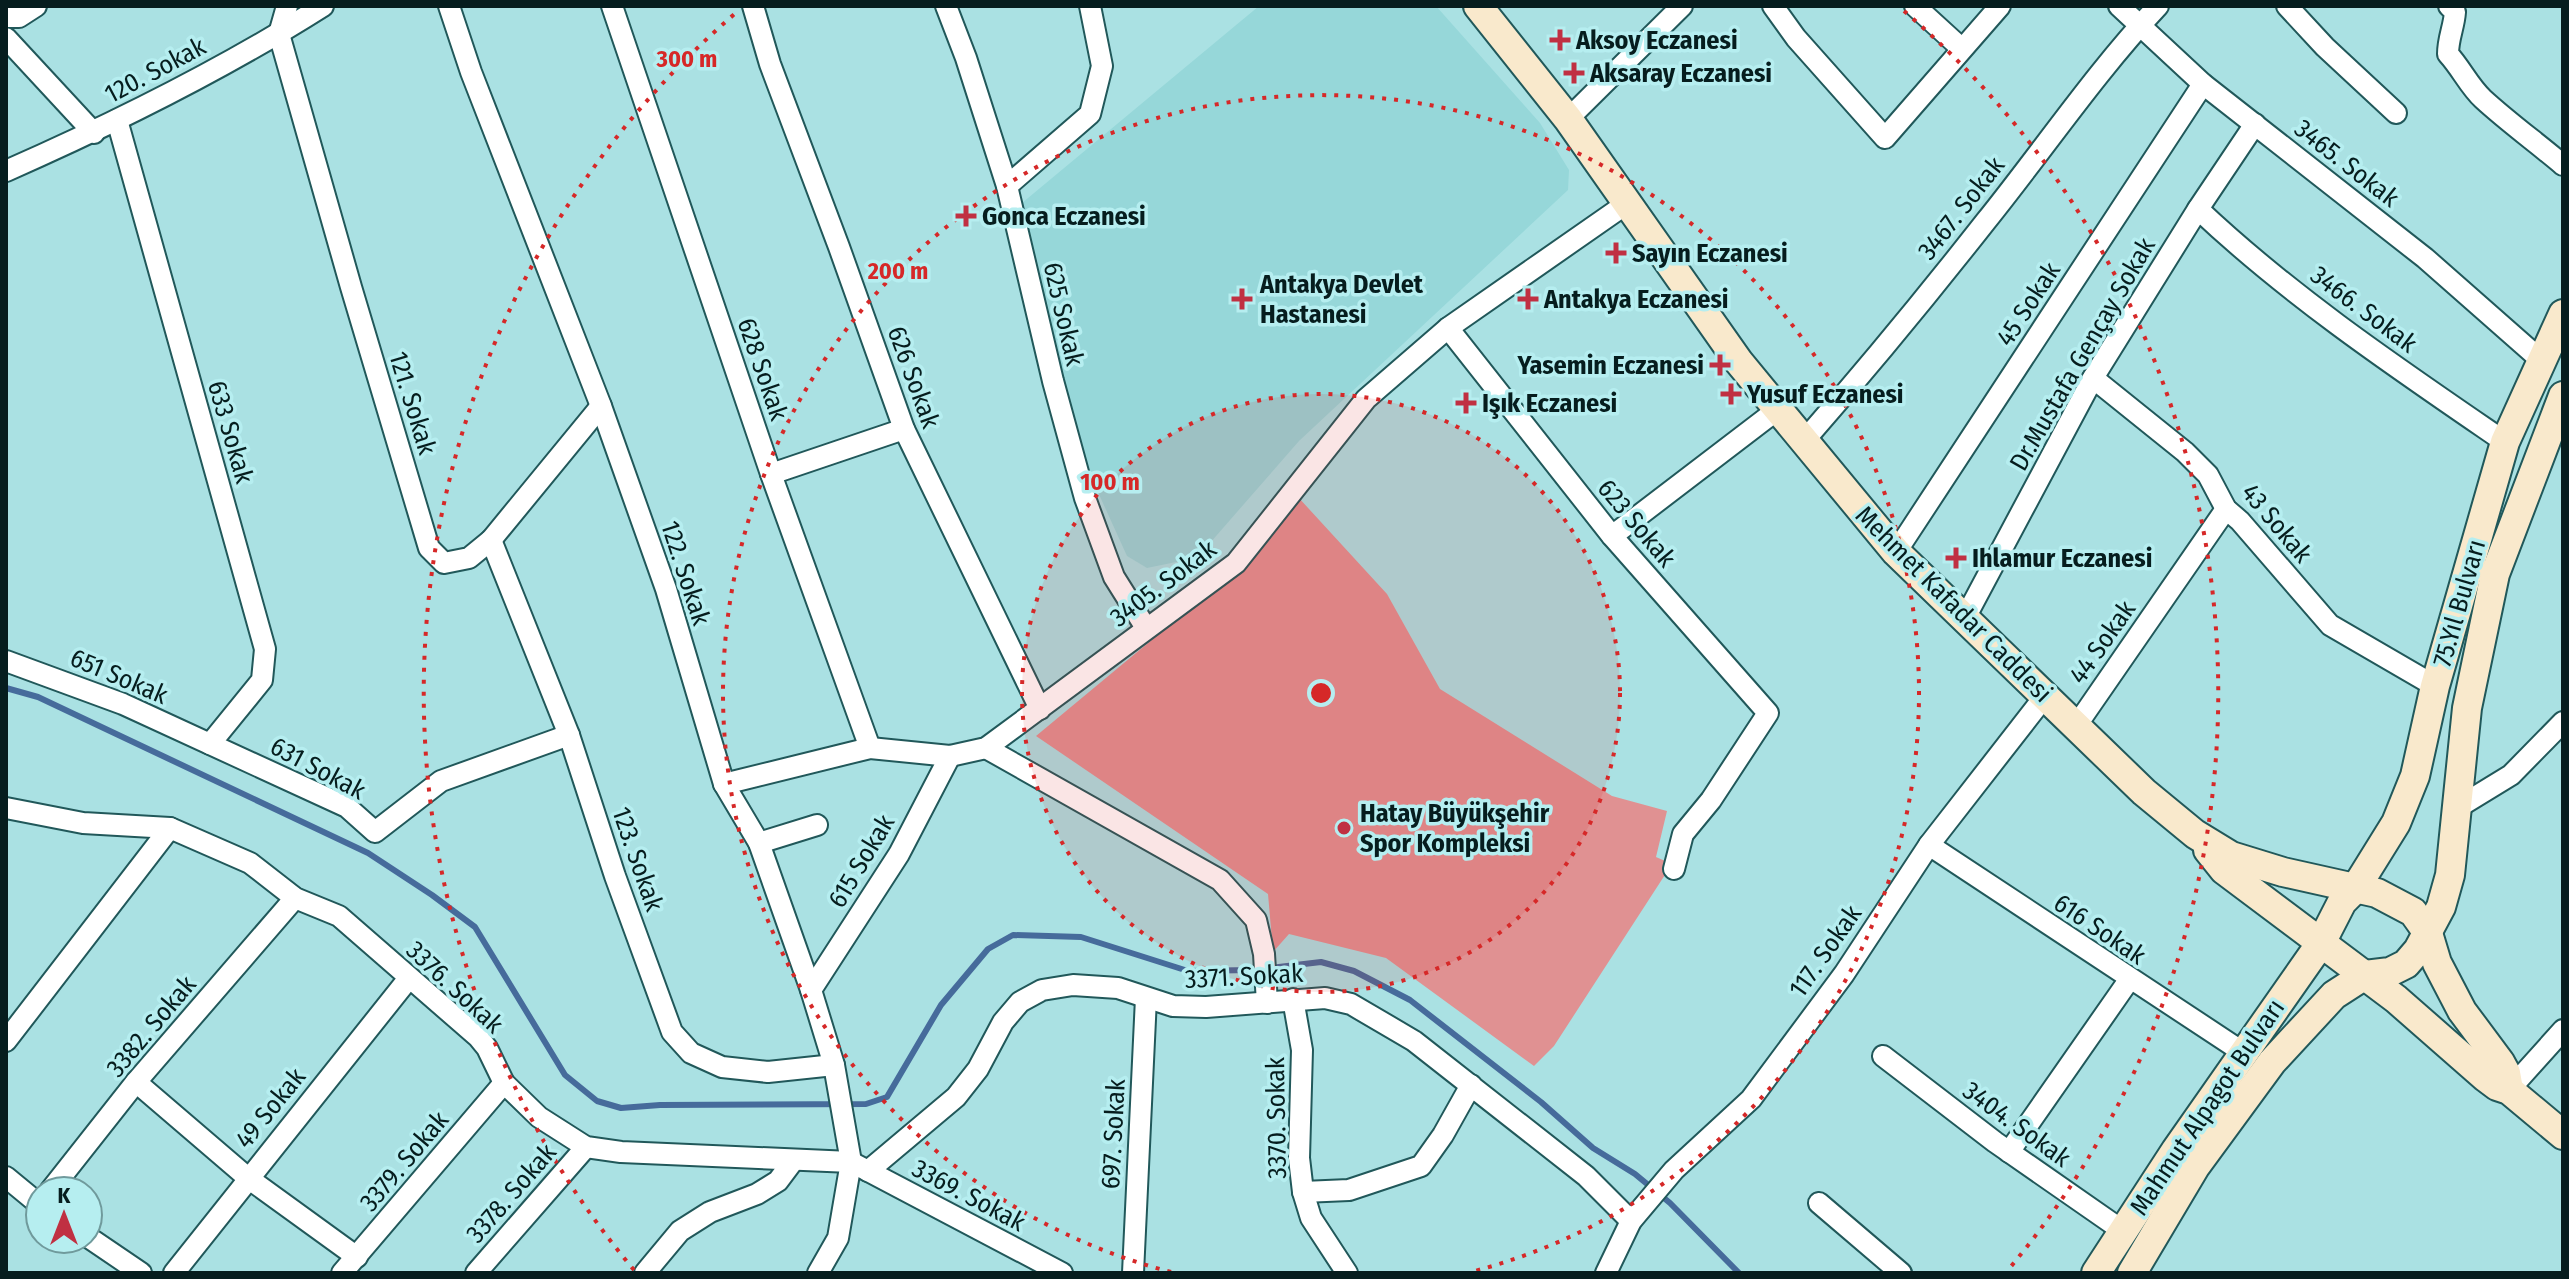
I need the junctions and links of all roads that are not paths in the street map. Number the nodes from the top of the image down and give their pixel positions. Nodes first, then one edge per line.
1 (36, 6) edge
2 (287, 6) edge
3 (323, 6) edge
4 (449, 6) edge
5 (612, 6) edge
6 (753, 6) edge
7 (946, 6) edge
8 (1090, 6) edge
9 (1682, 6) edge
10 (1773, 6) edge
11 (1915, 6) edge
12 (2000, 6) edge
13 (2119, 6) edge
14 (2158, 6) edge
15 (2287, 6) edge
16 (2449, 6) edge
17 (1491, 10) edge
18 (6, 17) edge
19 (2139, 26) junction
20 (279, 34) junction
21 (6, 38) edge
22 (1961, 48) junction
23 (2203, 84) junction
24 (2396, 113) dead end
25 (1568, 119) junction
26 (117, 120) junction
27 (2255, 124) junction
28 (94, 133) junction
29 (2563, 165) edge
30 (6, 171) edge
31 (1007, 186) junction
32 (1626, 204) junction
33 (2198, 209) junction
34 (2563, 314) edge
35 (1448, 328) junction
36 (2542, 361) junction
37 (2093, 378) junction
38 (2563, 396) edge
39 (601, 406) junction
40 (1777, 410) junction
41 (904, 429) junction
42 (1803, 442) junction
43 (2505, 442) junction
44 (771, 474) junction
45 (2226, 509) junction
46 (1612, 536) junction
47 (491, 540) junction
48 (1896, 552) junction
49 (1965, 618) junction
50 (1146, 628) junction
51 (6, 661) edge
52 (2435, 686) junction
53 (2045, 696) junction
54 (1040, 709) junction
55 (2563, 722) edge
56 (2076, 726) junction
57 (569, 735) junction
58 (210, 744) junction
59 (870, 748) junction
60 (986, 748) junction
61 (950, 756) junction
62 (724, 784) junction
63 (6, 808) edge
64 (2457, 808) junction
65 (817, 825) dead end
66 (170, 828) junction
67 (2195, 834) junction
68 (759, 843) junction
69 (1929, 845) junction
70 (1674, 869) dead end
71 (2355, 889) junction
72 (295, 898) junction
73 (2428, 933) junction
74 (2321, 943) junction
75 (2365, 975) junction
76 (409, 978) junction
77 (2129, 980) junction
78 (811, 990) junction
79 (1146, 998) junction
80 (1293, 999) junction
81 (1267, 1003) junction
82 (2563, 1030) edge
83 (6, 1041) edge
84 (2244, 1053) junction
85 (1883, 1056) dead end
86 (834, 1065) junction
87 (136, 1082) junction
88 (504, 1083) junction
89 (1471, 1085) junction
90 (2509, 1090) junction
91 (2563, 1135) edge
92 (586, 1147) junction
93 (2009, 1152) junction
94 (793, 1161) junction
95 (859, 1167) junction
96 (63, 1175) edge
97 (248, 1178) junction
98 (1303, 1192) junction
99 (1819, 1203) dead end
100 (1631, 1221) junction
101 (2123, 1231) junction
102 (104, 1248) edge
103 (357, 1257) junction
104 (828, 1269) edge
105 (141, 1273) edge
106 (174, 1273) edge
107 (342, 1273) edge
108 (476, 1273) edge
109 (645, 1273) edge
110 (1062, 1273) edge
111 (1133, 1273) edge
112 (1347, 1273) edge
113 (1606, 1273) edge
114 (1901, 1273) edge
115 (2096, 1273) edge
116 (2132, 1273) edge

1 - 18 street
2 - 20 street
3 - 20 street, 120. Sokak
4 - 39 street, 122. Sokak
5 - 44 street, 628 Sokak
6 - 41 street, 626 Sokak
7 - 31 street, 625 Sokak
8 - 31 street
9 - 25 street
10 - 22 street
11 - 22 street
12 - 22 street
13 - 19 street, 3465. Sokak
14 - 19 street, 3467. Sokak
15 - 24 street
16 - 29 street
17 - 25 main road, Mehmet Kafadar Caddesi
19 - 23 street, 3465. Sokak
19 - 42 street, 3467. Sokak
20 - 26 street, 120. Sokak
20 - 47 street, 121. Sokak
21 - 28 street
23 - 27 street, 3465. Sokak
23 - 48 street, 45 Sokak
25 - 32 main road, Mehmet Kafadar Caddesi
26 - 28 street, 120. Sokak
26 - 58 street, 633 Sokak
27 - 33 street, Dr.Mustafa Gençay Sokak
27 - 36 street, 3465. Sokak
28 - 30 street, 120. Sokak
31 - 50 street, 625 Sokak
32 - 35 street, 3405. Sokak
32 - 40 main road, Mehmet Kafadar Caddesi
33 - 37 street, Dr.Mustafa Gençay Sokak
33 - 43 street, 3466. Sokak
34 - 36 main road, 75.Yıl Bulvarı
35 - 46 street, 623 Sokak
35 - 50 street, 3405. Sokak
36 - 43 main road, 75.Yıl Bulvarı
37 - 45 street, 43 Sokak
37 - 49 street, Dr.Mustafa Gençay Sokak
38 - 64 main road, 75.Yıl Bulvarı
39 - 47 street, 121. Sokak
39 - 62 street, 122. Sokak
40 - 42 main road, Mehmet Kafadar Caddesi
40 - 46 street
41 - 44 street
41 - 54 street, 626 Sokak
42 - 48 main road, Mehmet Kafadar Caddesi
43 - 52 main road, 75.Yıl Bulvarı
44 - 59 street, 628 Sokak
45 - 52 street, 43 Sokak
45 - 56 street, 44 Sokak
46 - 70 street, 623 Sokak
47 - 57 street, 123. Sokak
48 - 49 main road, Mehmet Kafadar Caddesi
49 - 53 main road, Mehmet Kafadar Caddesi
50 - 54 street, 3405. Sokak
51 - 58 street, 651 Sokak
52 - 71 main road, 75.Yıl Bulvarı
53 - 56 main road, Mehmet Kafadar Caddesi
53 - 69 street, 117. Sokak
54 - 60 street, 3405. Sokak
55 - 64 street
56 - 67 main road, Mehmet Kafadar Caddesi
57 - 58 street, 631 Sokak
57 - 86 street, 123. Sokak
59 - 61 street, 3405. Sokak
59 - 62 street, 3405. Sokak
60 - 61 street, 3405. Sokak
60 - 81 street
61 - 78 street, 615 Sokak
62 - 68 street, 122. Sokak
63 - 66 street
64 - 73 main road, 75.Yıl Bulvarı
65 - 68 street
66 - 72 street, 3376. Sokak
66 - 83 street
67 - 71 main road, Mehmet Kafadar Caddesi
67 - 74 main road, Mehmet Kafadar Caddesi
68 - 78 street, 122. Sokak
69 - 77 street, 616 Sokak
69 - 100 street, 117. Sokak
71 - 73 main road, Mehmet Kafadar Caddesi
71 - 74 main road
72 - 76 street, 3376. Sokak
72 - 87 street, 3382. Sokak
73 - 75 main road
73 - 90 main road, Mehmet Kafadar Caddesi
74 - 75 main road, Mehmet Kafadar Caddesi
74 - 84 main road, Mahmut Alpagot Bulvarı
75 - 90 main road, Mehmet Kafadar Caddesi
75 - 116 main road, Mahmut Alpagot Bulvarı
76 - 88 street, 3376. Sokak
76 - 97 street, 49 Sokak
77 - 84 street, 616 Sokak
77 - 93 street
78 - 86 street, 122. Sokak
79 - 81 street, 3371. Sokak
79 - 95 street, 3371. Sokak
79 - 111 street, 697. Sokak
80 - 81 street, 3371. Sokak
80 - 89 street, 3371. Sokak
80 - 98 street, 3370. Sokak
82 - 90 street
84 - 101 main road, Mahmut Alpagot Bulvarı
85 - 93 street, 3404. Sokak
86 - 95 street, 122. Sokak
87 - 96 street, 3382. Sokak
87 - 97 street
88 - 92 street, 3376. Sokak
88 - 103 street, 3379. Sokak
89 - 98 street
89 - 100 street, 3371. Sokak
90 - 91 main road, Mehmet Kafadar Caddesi
92 - 94 street, 3376. Sokak
92 - 108 street, 3378. Sokak
93 - 101 street, 3404. Sokak
94 - 95 street, 3376. Sokak
94 - 109 street
95 - 104 street, 122. Sokak
95 - 110 street, 3369. Sokak
97 - 103 street
97 - 106 street, 49 Sokak
98 - 112 street, 3370. Sokak
99 - 114 street
100 - 113 street, 117. Sokak
101 - 115 main road, Mahmut Alpagot Bulvarı
102 - 105 street
103 - 107 street, 3379. Sokak

